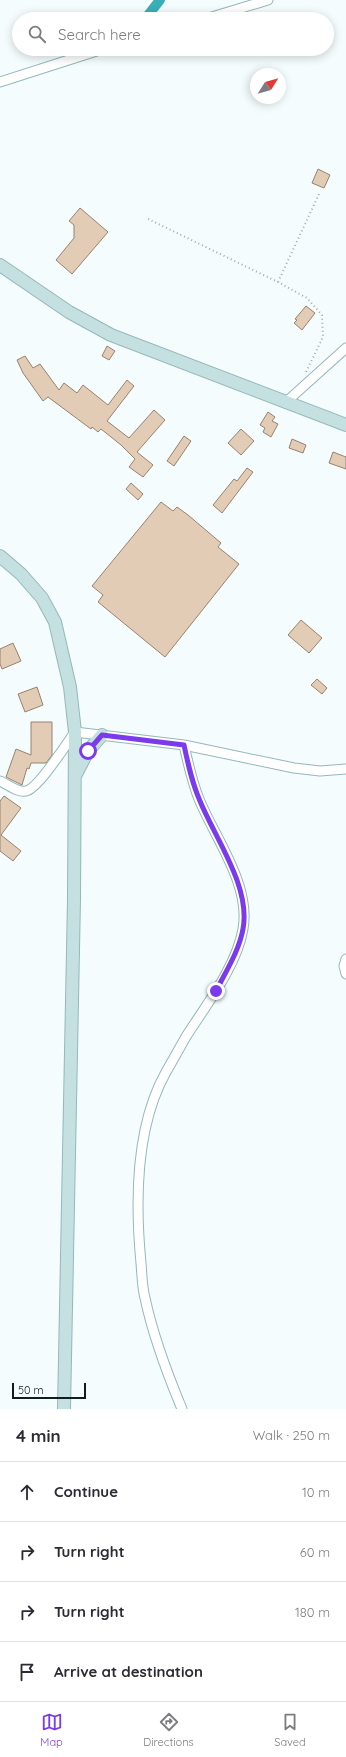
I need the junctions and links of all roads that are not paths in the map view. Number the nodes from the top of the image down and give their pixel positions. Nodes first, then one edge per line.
1 (268, 0) edge
2 (228, 12) edge
3 (81, 56) edge
4 (0, 82) edge
5 (0, 265) edge
6 (346, 348) edge
7 (285, 403) junction
8 (346, 425) edge
9 (0, 556) edge
10 (75, 732) junction
11 (102, 735) junction
12 (184, 745) junction
13 (346, 769) edge
14 (73, 779) junction
15 (0, 781) edge
16 (346, 959) edge
17 (346, 974) edge
18 (64, 1409) edge
19 (182, 1409) edge

1 - 2 street
3 - 4 street
5 - 7 main road
6 - 7 street
7 - 8 main road
9 - 10 main road
10 - 11 street
10 - 14 main road
10 - 15 street
11 - 12 street
11 - 14 main road
12 - 13 street
12 - 19 street
14 - 18 main road
16 - 17 street

